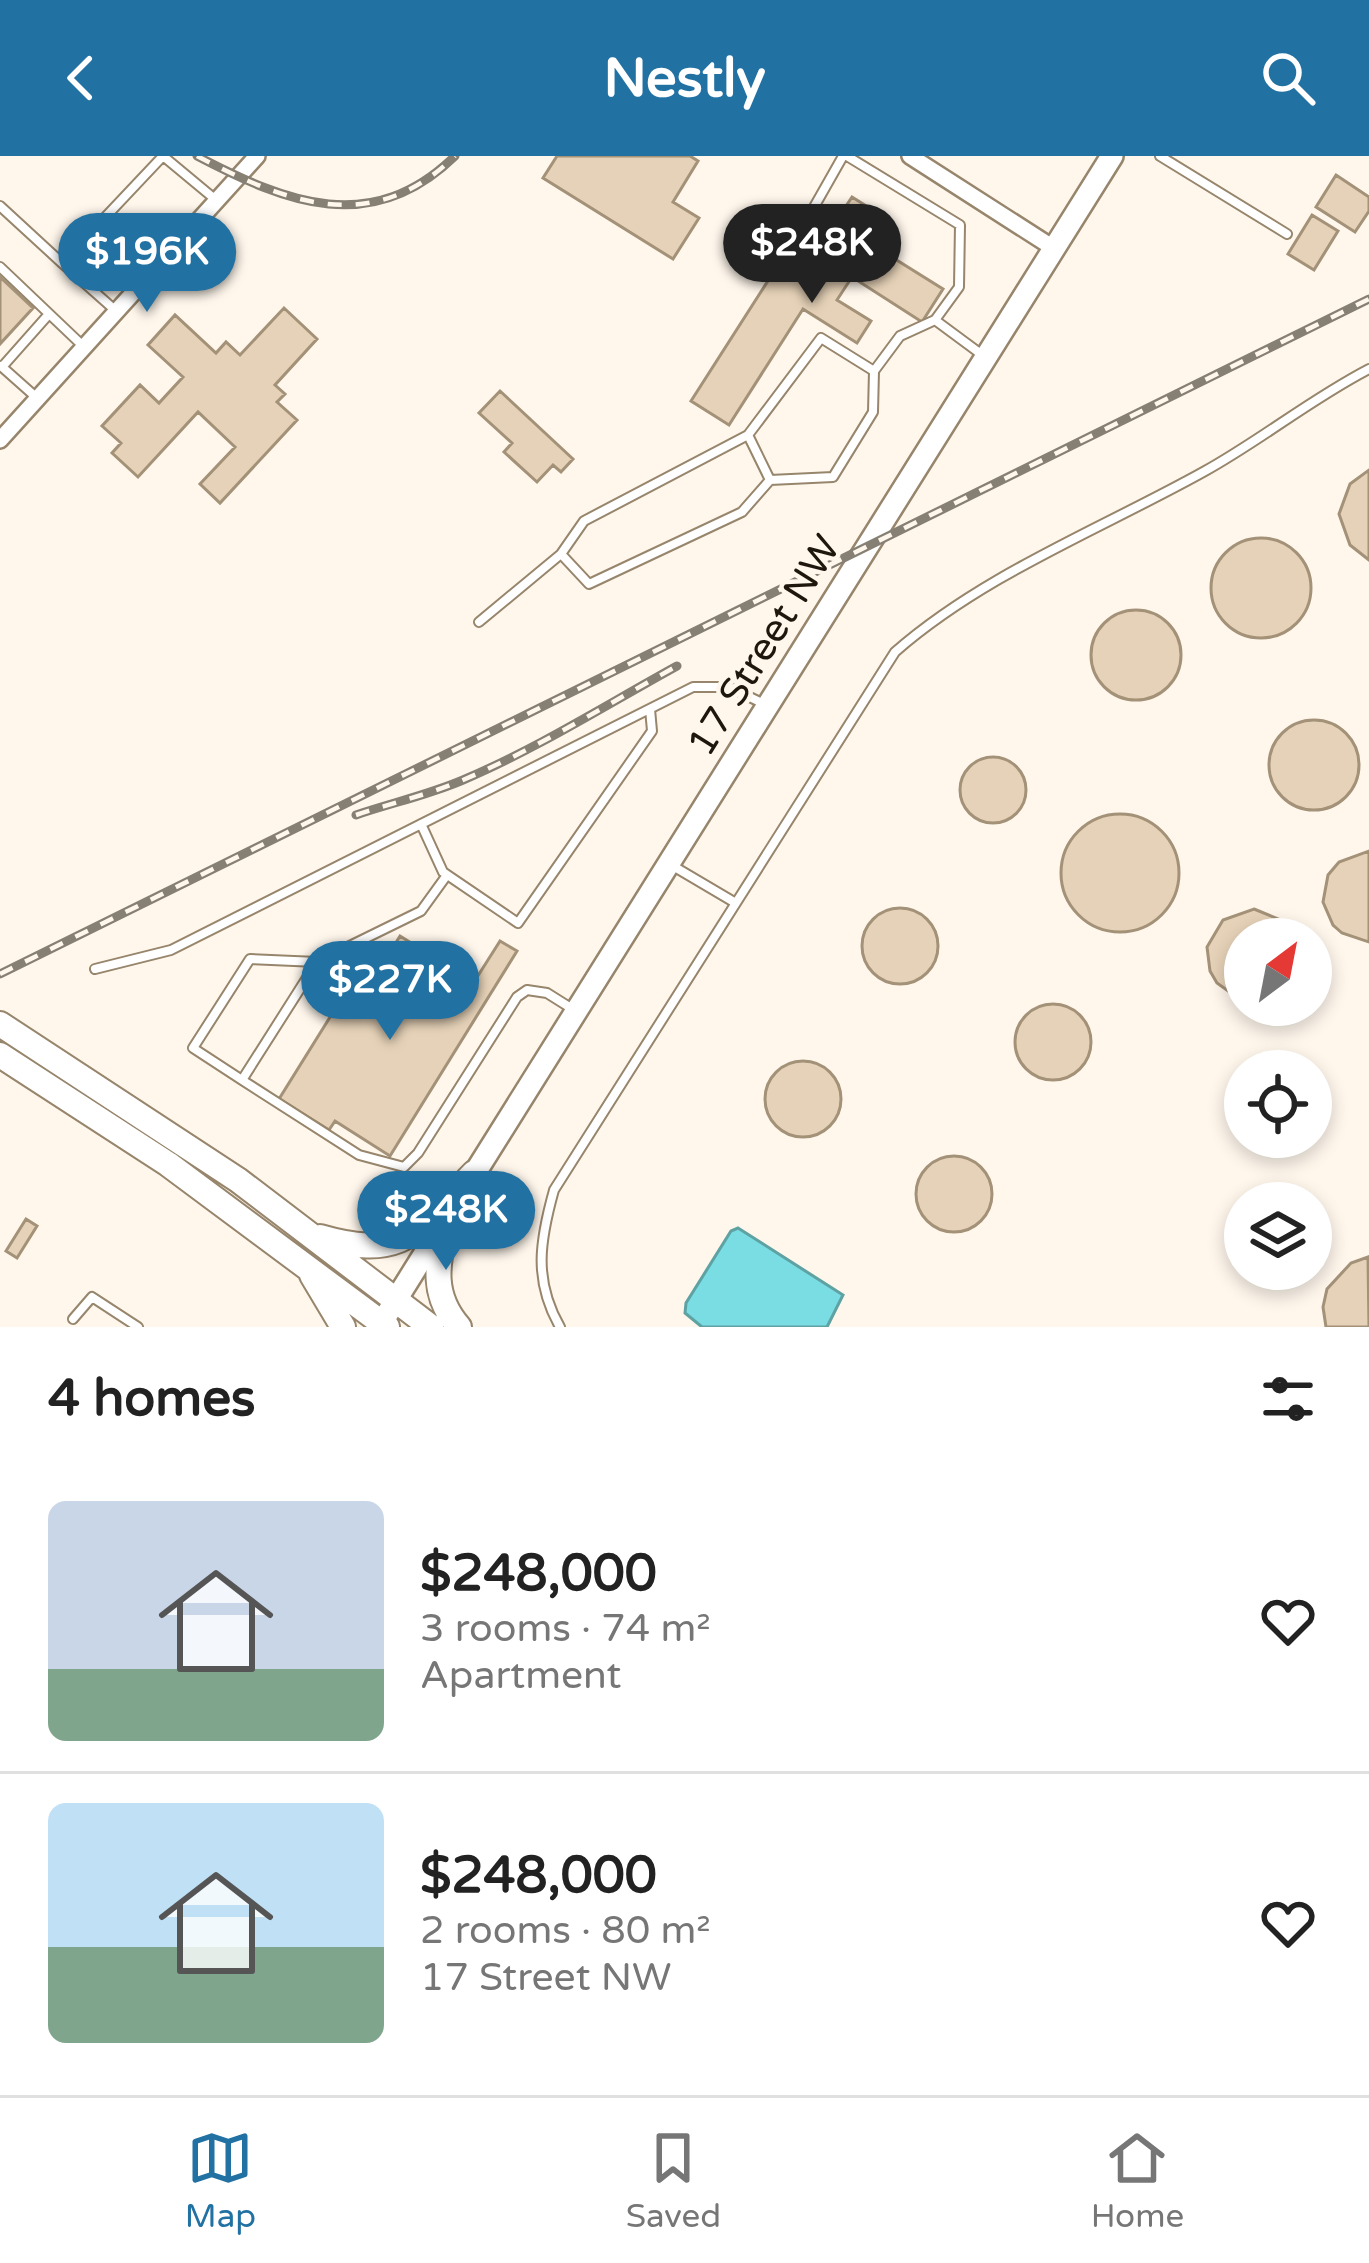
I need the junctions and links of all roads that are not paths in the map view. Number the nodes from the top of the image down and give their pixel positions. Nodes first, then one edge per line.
1 (163, 156) edge
2 (256, 156) edge
3 (845, 156) edge
4 (910, 156) edge
5 (1112, 156) edge
6 (1160, 156) edge
7 (217, 201) junction
8 (0, 206) edge
9 (1287, 235) dead end
10 (1054, 249) junction
11 (62, 263) junction
12 (749, 266) dead end
13 (0, 267) edge
14 (116, 311) junction
15 (49, 314) junction
16 (935, 320) junction
17 (84, 347) junction
18 (986, 358) junction
19 (1, 366) edge
20 (1369, 369) edge
21 (874, 370) junction
22 (38, 398) junction
23 (748, 435) junction
24 (0, 440) edge
25 (770, 480) junction
26 (561, 554) junction
27 (478, 622) dead end
28 (767, 706) junction
29 (650, 709) junction
30 (421, 824) junction
31 (669, 864) junction
32 (447, 875) junction
33 (734, 902) junction
34 (316, 962) junction
35 (95, 969) dead end
36 (577, 1012) junction
37 (11, 1030) edge
38 (0, 1055) edge
39 (242, 1080) junction
40 (475, 1173) junction
41 (448, 1217) junction
42 (308, 1234) junction
43 (305, 1262) junction
44 (396, 1299) junction
45 (73, 1319) dead end
46 (382, 1326) edge
47 (137, 1327) edge
48 (343, 1327) edge
49 (431, 1327) edge
50 (459, 1327) edge
51 (560, 1327) edge

1 - 7 lane
1 - 11 lane
2 - 7 street
3 - 12 lane
3 - 16 lane
4 - 10 street
5 - 10 main road, 17 Street NW
6 - 9 lane
7 - 14 street
8 - 11 lane
10 - 18 main road, 17 Street NW
11 - 14 lane
13 - 15 lane
14 - 17 street
15 - 17 lane
15 - 19 lane
16 - 18 lane
16 - 21 lane
17 - 22 street
18 - 28 main road, 17 Street NW
19 - 22 lane
20 - 33 lane
21 - 23 lane
21 - 25 lane
22 - 24 street
23 - 25 lane
23 - 26 lane
25 - 26 lane
26 - 27 lane
28 - 29 lane
28 - 31 main road, 17 Street NW
29 - 30 lane
29 - 32 lane
30 - 32 lane
30 - 35 lane
31 - 33 lane
31 - 36 main road, 17 Street NW
32 - 34 lane
33 - 51 lane
34 - 39 lane
34 - 39 lane
36 - 39 lane
36 - 40 main road, 17 Street NW
37 - 42 main road
38 - 43 main road
40 - 41 main road, 17 Street NW
40 - 42 main road
41 - 44 main road
41 - 50 main road
42 - 44 main road
43 - 46 main road
43 - 48 main road
44 - 46 main road
44 - 49 main road
45 - 47 lane

